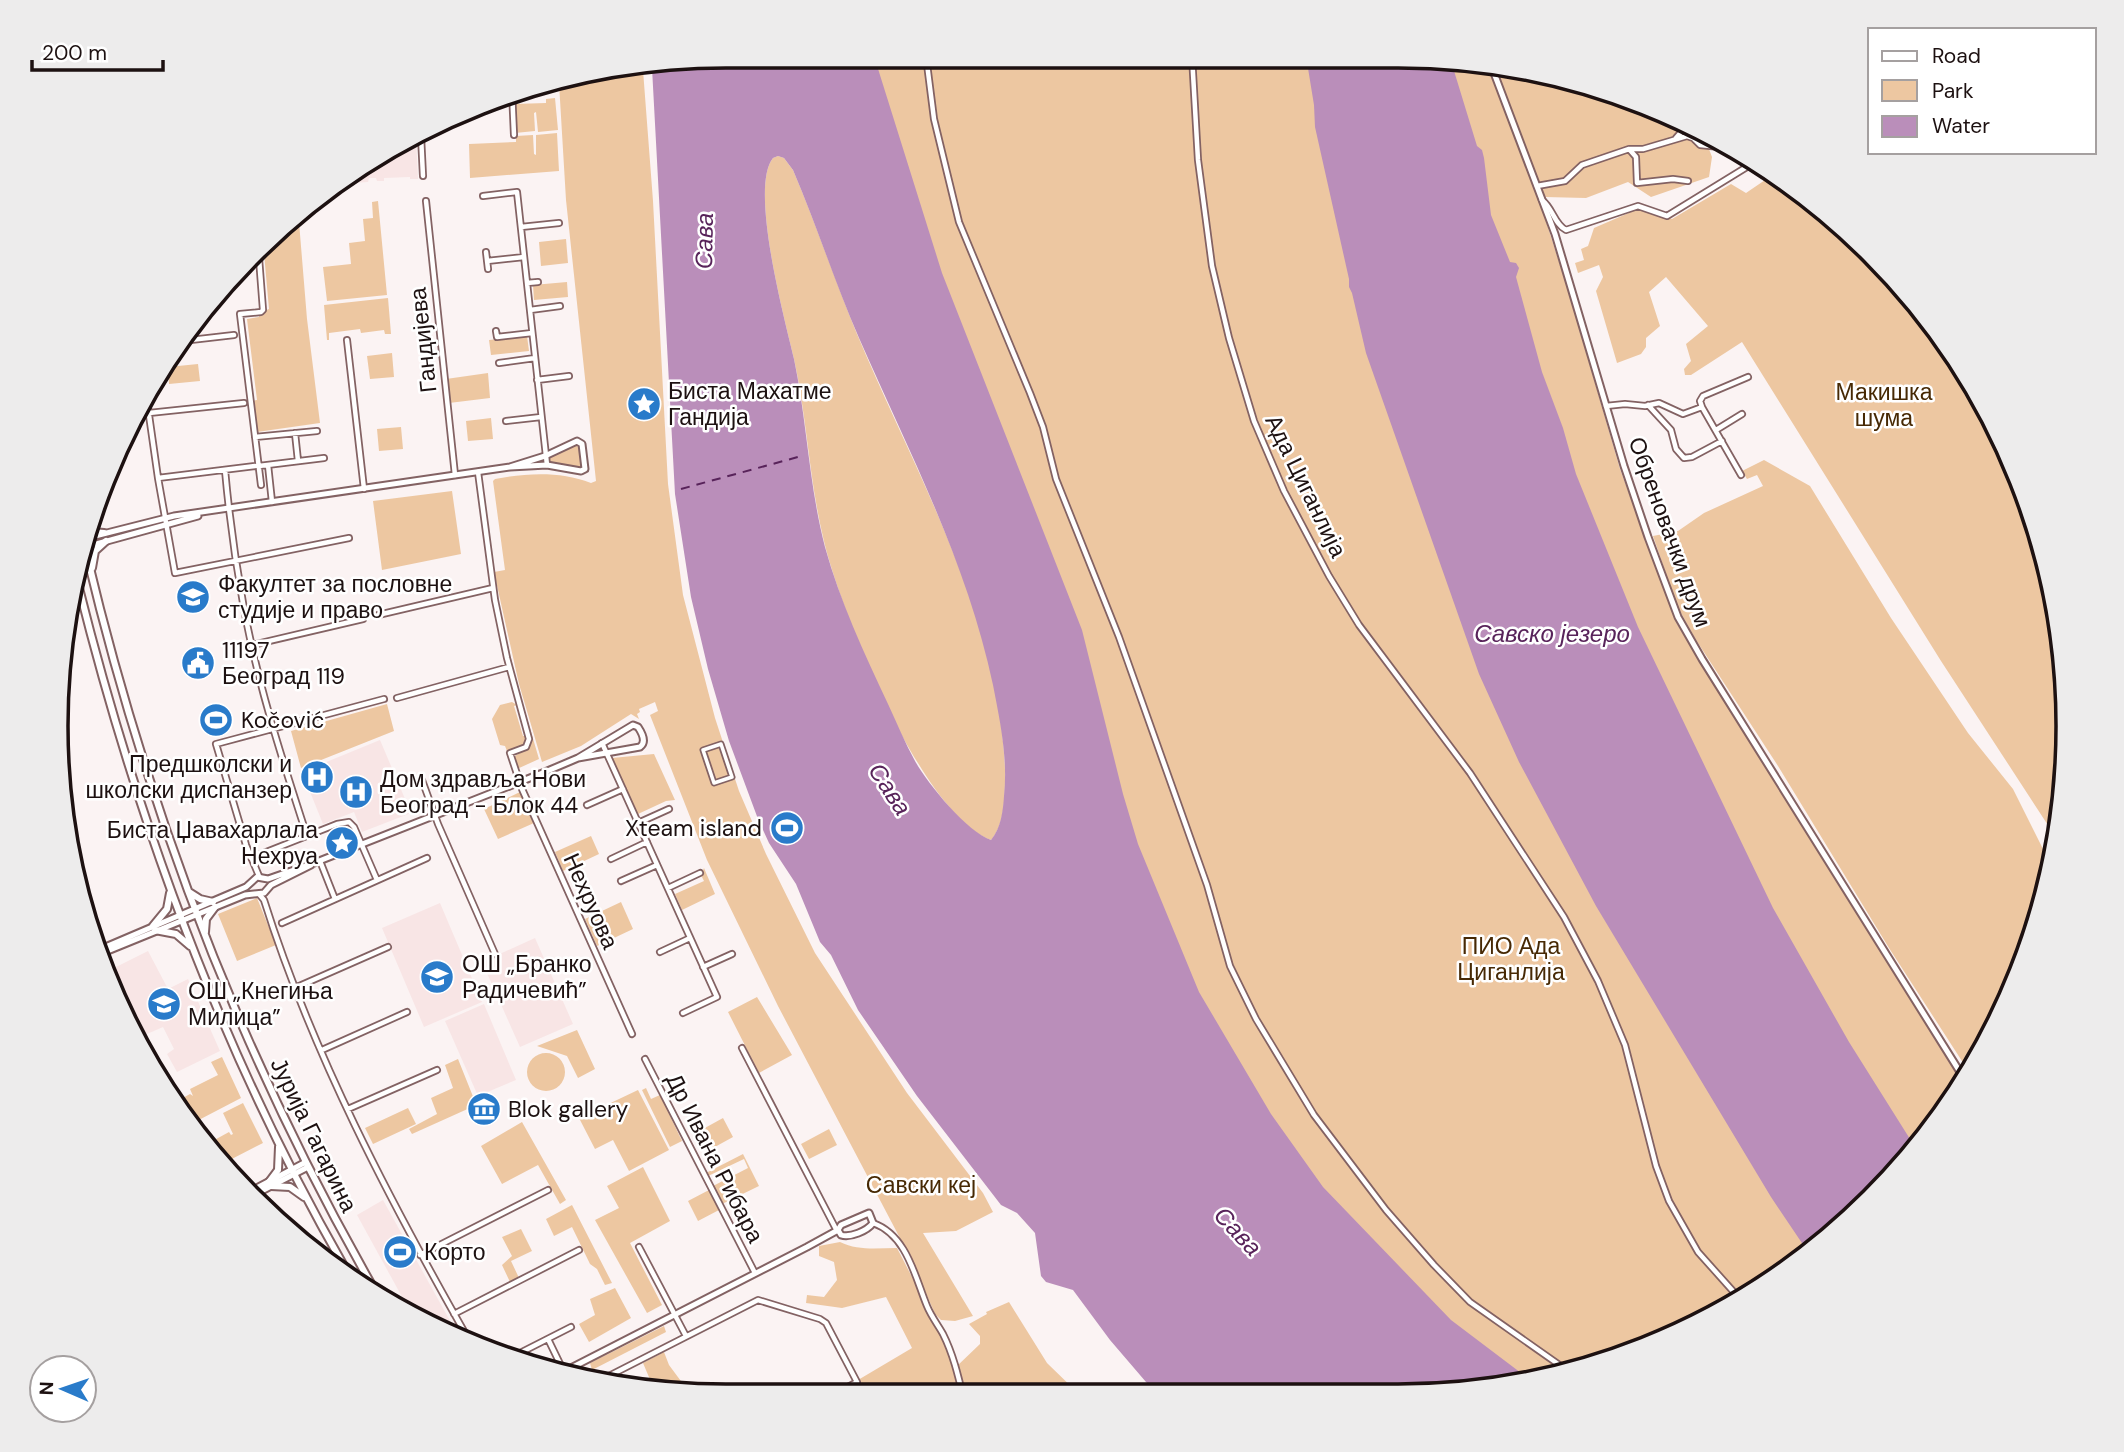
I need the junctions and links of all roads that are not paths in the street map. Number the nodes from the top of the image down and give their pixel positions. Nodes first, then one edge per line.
1 (928, 68) edge
2 (1193, 68) edge
3 (1495, 76) edge
4 (513, 104) edge
5 (1681, 132) edge
6 (514, 135) dead end
7 (1675, 138) junction
8 (1692, 138) edge
9 (1693, 138) edge
10 (422, 143) edge
11 (1710, 147) edge
12 (1629, 149) junction
13 (1745, 168) edge
14 (424, 176) dead end
15 (1688, 181) dead end
16 (1537, 186) junction
17 (483, 195) dead end
18 (1542, 200) junction
19 (426, 201) dead end
20 (559, 223) dead end
21 (521, 227) junction
22 (486, 252) dead end
23 (524, 257) junction
24 (487, 261) junction
25 (259, 264) edge
26 (488, 269) dead end
27 (538, 282) dead end
28 (527, 283) junction
29 (560, 306) dead end
30 (530, 310) junction
31 (496, 331) dead end
32 (532, 333) junction
33 (234, 335) dead end
34 (194, 340) edge
35 (347, 340) dead end
36 (535, 358) junction
37 (499, 363) dead end
38 (569, 376) dead end
39 (1748, 377) dead end
40 (537, 380) junction
41 (244, 403) dead end
42 (1647, 405) junction
43 (1606, 406) junction
44 (1702, 407) junction
45 (149, 413) joint
46 (1742, 414) dead end
47 (541, 417) junction
48 (506, 421) dead end
49 (1716, 430) junction
50 (317, 431) dead end
51 (295, 433) junction
52 (255, 438) junction
53 (1722, 441) junction
54 (545, 456) junction
55 (324, 458) dead end
56 (298, 461) junction
57 (268, 464) junction
58 (257, 466) junction
59 (547, 466) junction
60 (510, 467) junction
61 (225, 470) junction
62 (478, 471) junction
63 (455, 475) junction
64 (1741, 475) dead end
65 (158, 478) junction
66 (261, 485) dead end
67 (364, 489) junction
68 (272, 502) junction
69 (229, 509) junction
70 (165, 521) junction
71 (97, 536) edge
72 (105, 537) junction
73 (349, 538) dead end
74 (95, 543) edge
75 (235, 561) junction
76 (89, 565) edge
77 (92, 580) junction
78 (493, 588) junction
79 (81, 597) edge
80 (378, 615) dead end
81 (363, 619) dead end
82 (252, 645) junction
83 (509, 667) junction
84 (397, 698) dead end
85 (384, 699) dead end
86 (273, 728) junction
87 (602, 743) junction
88 (606, 752) junction
89 (578, 758) junction
90 (422, 780) dead end
91 (519, 782) junction
92 (714, 783) joint
93 (623, 789) junction
94 (587, 805) dead end
95 (669, 809) dead end
96 (435, 816) junction
97 (638, 823) junction
98 (307, 836) junction
99 (647, 842) junction
100 (362, 845) junction
101 (427, 858) dead end
102 (251, 859) junction
103 (611, 859) dead end
104 (317, 862) junction
105 (657, 865) junction
106 (700, 873) dead end
107 (257, 878) junction
108 (377, 880) junction
109 (621, 881) dead end
110 (170, 887) junction
111 (668, 888) junction
112 (187, 889) junction
113 (262, 891) junction
114 (335, 899) junction
115 (214, 904) junction
116 (195, 912) junction
117 (181, 917) junction
118 (282, 923) dead end
119 (154, 928) junction
120 (690, 938) junction
121 (207, 944) junction
122 (388, 947) dead end
123 (107, 949) edge
124 (194, 951) junction
125 (660, 952) dead end
126 (495, 954) dead end
127 (732, 954) dead end
128 (704, 967) junction
129 (297, 987) junction
130 (407, 1013) dead end
131 (683, 1013) dead end
132 (632, 1034) dead end
133 (741, 1048) dead end
134 (323, 1050) junction
135 (645, 1059) dead end
136 (437, 1070) dead end
137 (1959, 1070) edge
138 (348, 1109) junction
139 (277, 1138) junction
140 (307, 1165) junction
141 (293, 1171) junction
142 (270, 1184) junction
143 (260, 1189) edge
144 (548, 1189) dead end
145 (311, 1205) junction
146 (873, 1223) junction
147 (838, 1231) junction
148 (639, 1247) dead end
149 (579, 1250) dead end
150 (420, 1255) junction
151 (339, 1258) edge
152 (755, 1273) junction
153 (368, 1277) edge
154 (1734, 1292) edge
155 (454, 1314) junction
156 (674, 1315) junction
157 (571, 1327) dead end
158 (462, 1329) edge
159 (686, 1336) junction
160 (548, 1339) junction
161 (523, 1351) edge
162 (559, 1362) edge
163 (1557, 1364) edge
164 (576, 1366) edge
165 (613, 1373) edge
166 (853, 1384) edge
167 (960, 1384) edge

1 - 163 street
2 - 154 street, Ада Циганлија
3 - 16 street, Обреновачки друм
4 - 6 street
5 - 7 street
7 - 8 street
7 - 12 street
9 - 11 street
10 - 14 street
12 - 15 street
12 - 16 street
13 - 18 street
16 - 18 street, Обреновачки друм
17 - 21 street
18 - 43 street, Обреновачки друм
19 - 63 street, Гандијева
20 - 21 street
21 - 23 street
22 - 24 street
23 - 24 street
23 - 28 street
24 - 26 street
25 - 52 street
27 - 28 street
28 - 30 street
29 - 30 street
30 - 32 street
31 - 32 street
32 - 36 street
33 - 34 street
35 - 67 street
36 - 37 street
36 - 40 street
38 - 40 street
39 - 44 street
40 - 47 street
41 - 45 street
42 - 43 street
42 - 44 street
42 - 53 street
43 - 137 street, Обреновачки друм
44 - 49 street
45 - 65 street
46 - 49 street
47 - 48 street
47 - 54 street
49 - 53 street
50 - 51 street
51 - 52 street
51 - 56 street
52 - 58 street
53 - 64 street
54 - 59 street
54 - 59 street
54 - 60 street
55 - 56 street
56 - 57 street
57 - 58 street
57 - 68 street
58 - 61 street
58 - 66 street
59 - 60 street
60 - 62 street
61 - 65 street
61 - 69 street
62 - 63 street
62 - 78 street
63 - 67 street
65 - 70 street
67 - 68 street
68 - 69 street
69 - 70 street
69 - 75 street
70 - 72 street
70 - 75 street
71 - 72 main road
72 - 74 street
72 - 77 main road
73 - 75 street
75 - 82 street
76 - 77 main road, Јурија Гагарина
77 - 112 main road, Јурија Гагарина
78 - 80 street
78 - 83 street, Нехруова
79 - 110 main road, Јурија Гагарина
81 - 82 street
82 - 86 street
83 - 84 street
83 - 91 street, Нехруова
85 - 86 street
86 - 98 street
86 - 102 street
87 - 88 street
87 - 88 street
87 - 89 street
88 - 89 street
88 - 93 street
89 - 91 street
90 - 96 street
91 - 96 street
91 - 132 street, Нехруова
92 - 92 street
93 - 94 street
93 - 97 street
95 - 97 street
96 - 100 street
96 - 126 street
97 - 99 street
98 - 100 street
98 - 102 street
99 - 103 street, Нехруова
99 - 105 street
100 - 104 street
100 - 108 street
101 - 108 street
102 - 107 street
104 - 107 street
104 - 113 street
104 - 114 street
105 - 109 street, Нехруова
105 - 111 street
106 - 111 street
107 - 113 street
107 - 113 street
107 - 115 street
108 - 114 street
110 - 117 main road, Јурија Гагарина
110 - 119 main road
111 - 120 street
112 - 115 main road
112 - 116 main road, Јурија Гагарина
113 - 115 street
113 - 129 street, Јурија Гагарина
114 - 118 street
115 - 116 street
115 - 121 main road
116 - 117 street
116 - 121 main road, Јурија Гагарина
117 - 119 street
117 - 124 main road, Јурија Гагарина
119 - 123 street
119 - 124 main road
120 - 125 street
120 - 128 street
121 - 140 main road, Јурија Гагарина
122 - 129 street
124 - 139 main road, Јурија Гагарина
127 - 128 street
128 - 131 street
129 - 134 street, Јурија Гагарина
130 - 134 street, Јурија Гагарина
133 - 147 street
134 - 138 street, Јурија Гагарина
135 - 152 street, Др Ивана Рибара
136 - 138 street, Јурија Гагарина
138 - 150 street, Јурија Гагарина
139 - 141 main road, Јурија Гагарина
139 - 142 main road
140 - 141 street
140 - 153 main road, Јурија Гагарина
141 - 142 street
141 - 145 main road, Јурија Гагарина
142 - 143 street
142 - 145 main road
144 - 150 street
145 - 151 main road, Јурија Гагарина
146 - 147 street, Др Ивана Рибара
146 - 147 street, Др Ивана Рибара
146 - 167 street
147 - 152 street, Др Ивана Рибара
148 - 156 street
149 - 155 street
150 - 155 street, Јурија Гагарина
152 - 156 street, Др Ивана Рибара
155 - 158 street, Јурија Гагарина
156 - 159 street
156 - 164 street, Др Ивана Рибара
157 - 160 street
159 - 165 street
159 - 166 street
160 - 161 street
160 - 162 street

